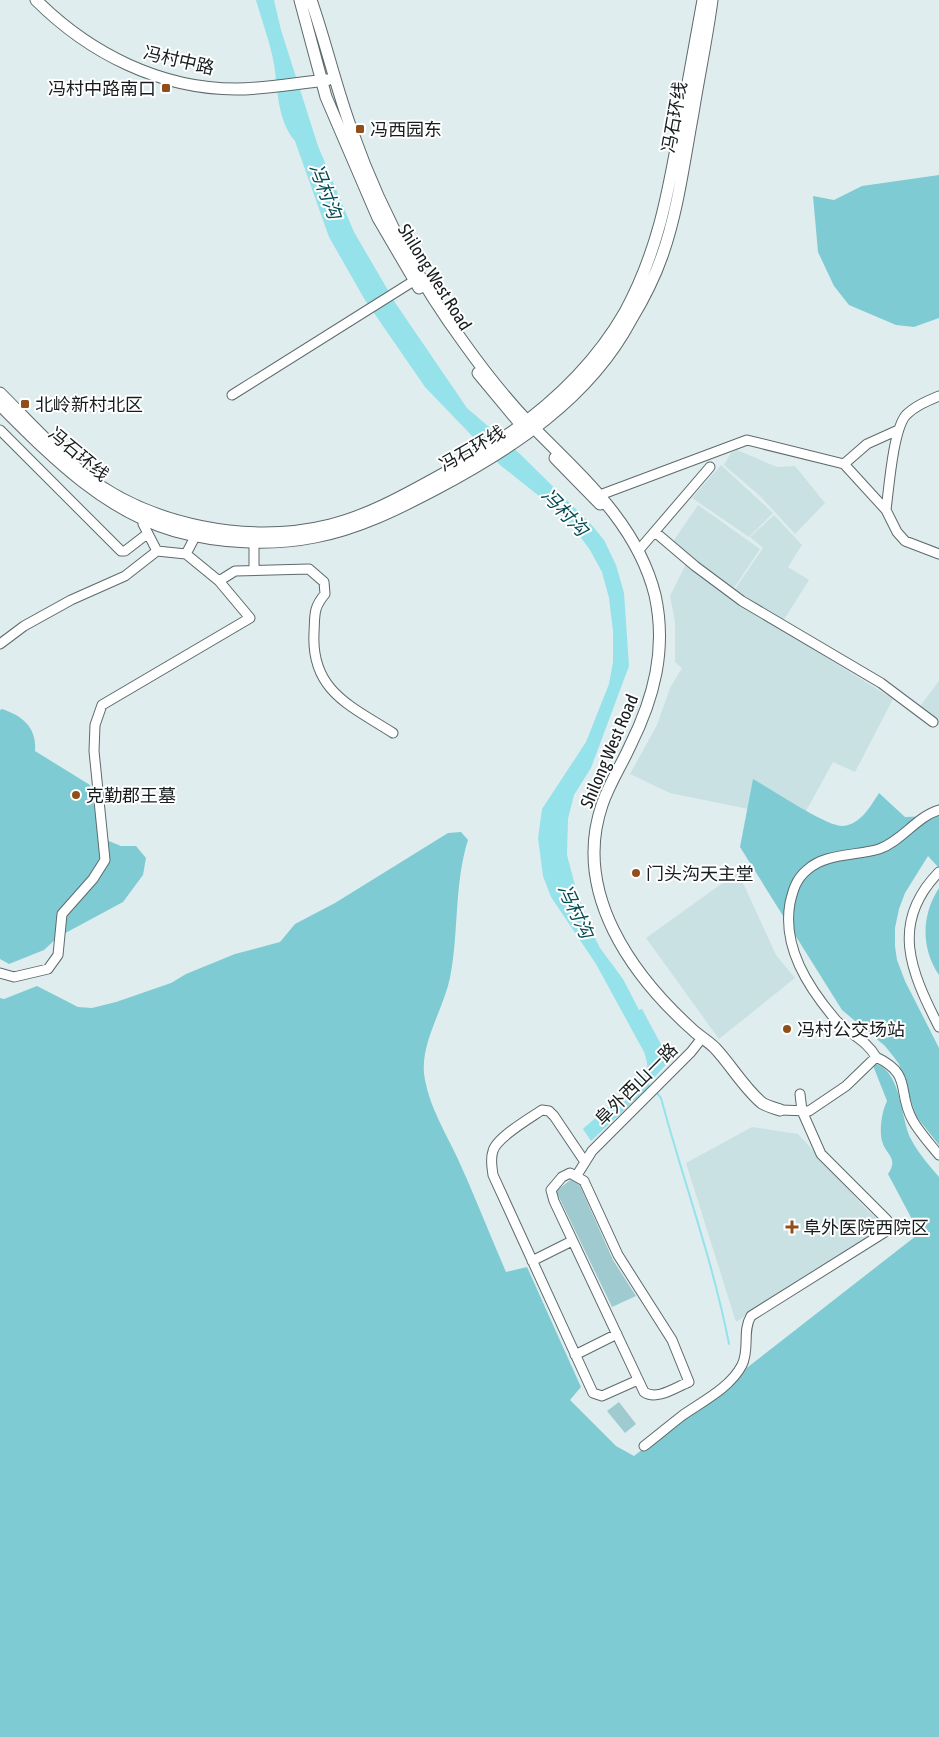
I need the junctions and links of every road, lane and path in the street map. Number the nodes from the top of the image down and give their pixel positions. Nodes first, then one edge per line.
1 (36, 0) edge
2 (300, 0) edge
3 (311, 0) edge
4 (703, 0) edge
5 (712, 0) edge
6 (334, 79) junction
7 (320, 80) junction
8 (418, 279) junction
9 (0, 393) edge
10 (232, 395) dead end
11 (939, 396) edge
12 (0, 405) edge
13 (529, 428) junction
14 (0, 430) edge
15 (898, 430) junction
16 (483, 458) junction
17 (844, 464) junction
18 (710, 467) dead end
19 (600, 495) junction
20 (886, 510) junction
21 (146, 514) junction
22 (620, 524) junction
23 (655, 532) junction
24 (147, 534) junction
25 (196, 535) junction
26 (254, 541) junction
27 (638, 551) junction
28 (157, 552) junction
29 (186, 554) junction
30 (939, 554) edge
31 (254, 570) junction
32 (219, 581) junction
33 (0, 644) edge
34 (933, 722) dead end
35 (393, 733) dead end
36 (939, 810) edge
37 (939, 872) edge
38 (0, 973) edge
39 (939, 1027) edge
40 (702, 1038) junction
41 (876, 1057) junction
42 (800, 1094) dead end
43 (780, 1110) joint
44 (802, 1111) junction
45 (939, 1155) edge
46 (585, 1162) junction
47 (577, 1175) junction
48 (572, 1241) junction
49 (532, 1261) junction
50 (617, 1334) junction
51 (574, 1355) junction
52 (638, 1380) junction
53 (644, 1446) dead end

1 - 7 main road, 冯村中路
2 - 7 main road, Shilong West Road
3 - 6 main road, Shilong West Road
4 - 13 main road, 冯石环线
5 - 13 main road, 冯石环线
6 - 7 main road, 冯村中路
6 - 8 main road, Shilong West Road
7 - 8 main road, Shilong West Road
8 - 10 street
8 - 13 main road, Shilong West Road
9 - 21 main road, 冯石环线
11 - 15 street
12 - 21 main road, 冯石环线
13 - 16 main road, 冯石环线
13 - 19 main road, Shilong West Road
13 - 22 main road, Shilong West Road
14 - 24 street
15 - 17 street
15 - 20 street
16 - 21 main road, 冯石环线
16 - 26 main road, 冯石环线
17 - 19 street
17 - 20 street
18 - 23 street
19 - 22 main road, Shilong West Road
20 - 30 street
21 - 24 street
21 - 25 main road, 冯石环线
22 - 27 main road, Shilong West Road
23 - 27 street
23 - 34 street
24 - 28 street
25 - 26 main road, 冯石环线
25 - 29 street
26 - 31 street
27 - 40 main road, Shilong West Road
28 - 29 street
28 - 33 street
29 - 32 street
31 - 32 street
31 - 35 street
32 - 38 street
36 - 41 street
37 - 39 street
40 - 43 main road, Shilong West Road
40 - 46 street, 阜外西山一路
41 - 44 street
41 - 45 street
42 - 44 street
43 - 44 street
44 - 53 street
46 - 47 street, 阜外西山一路
46 - 49 street
47 - 48 street
47 - 52 street
48 - 49 street
48 - 50 street
49 - 51 street
50 - 51 street
50 - 52 street
51 - 52 street

